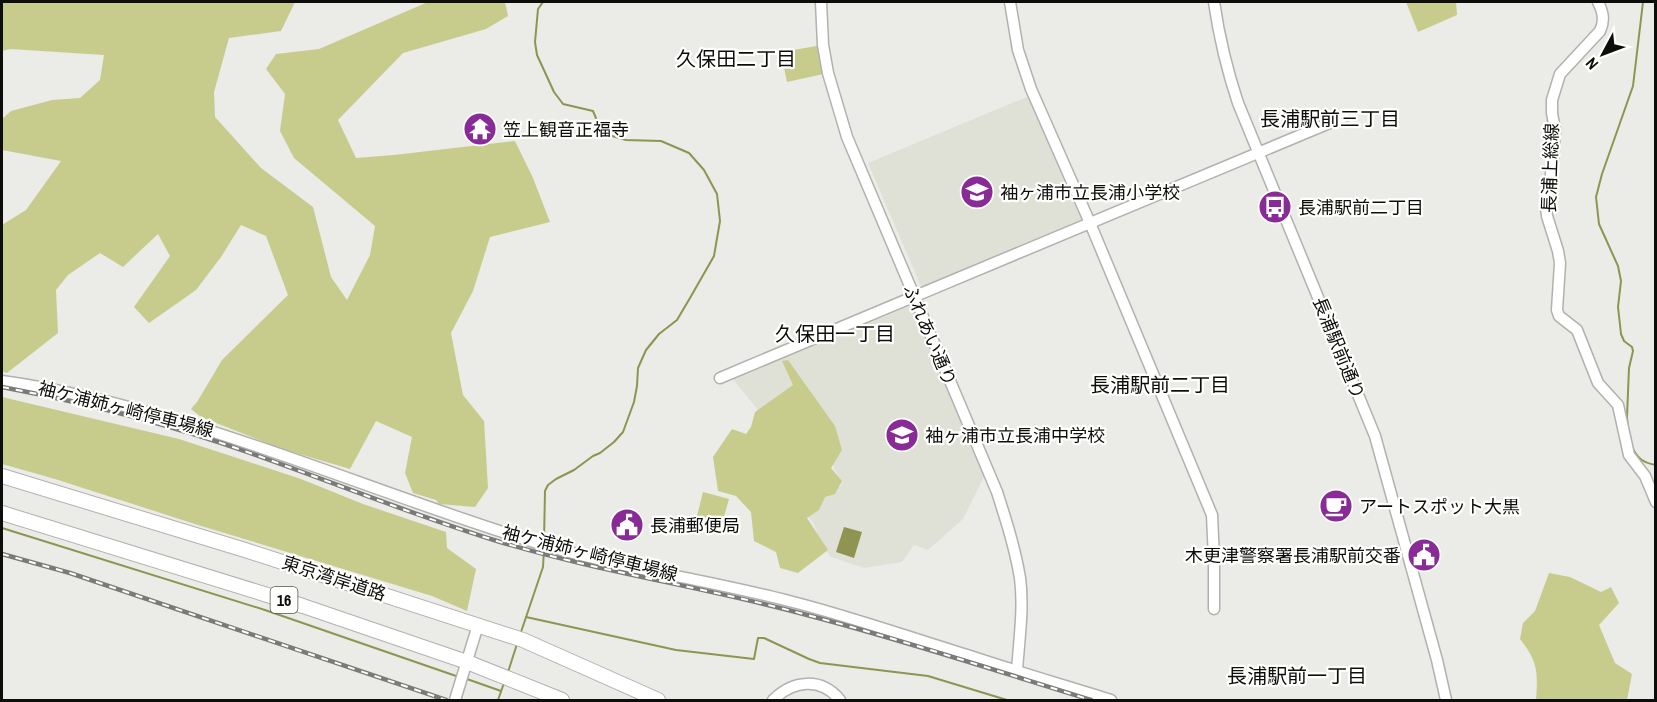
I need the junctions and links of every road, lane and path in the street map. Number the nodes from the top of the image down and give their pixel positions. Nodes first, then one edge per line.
1 (820, 2) edge
2 (1010, 2) edge
3 (1214, 2) edge
4 (1598, 2) edge
5 (1344, 117) dead end
6 (1259, 153) junction
7 (1090, 223) junction
8 (914, 298) junction
9 (720, 378) dead end
10 (2, 381) edge
11 (2, 476) edge
12 (1656, 502) edge
13 (2, 513) edge
14 (1214, 609) dead end
15 (478, 625) junction
16 (466, 665) junction
17 (1017, 671) junction
18 (455, 700) edge
19 (562, 700) edge
20 (658, 700) edge
21 (773, 700) edge
22 (840, 700) edge
23 (1111, 700) edge
24 (1446, 700) edge

1 - 8 street, ふれあい通り
2 - 7 street
3 - 6 street, 長浦駅前通り
4 - 12 street, 長浦上総線
5 - 6 street
6 - 7 street
6 - 24 street, 長浦駅前通り
7 - 8 street
7 - 14 street
8 - 9 street
8 - 17 street, ふれあい通り
10 - 17 street, 袖ケ浦姉ヶ崎停車場線
11 - 15 highway, 東京湾岸道路 / 16
13 - 16 highway, 東京湾岸道路 / 16
15 - 16 street
15 - 20 highway, 東京湾岸道路 / 16
16 - 18 street
16 - 19 highway, 東京湾岸道路 / 16
17 - 23 street, 袖ケ浦姉ヶ崎停車場線
21 - 22 street

